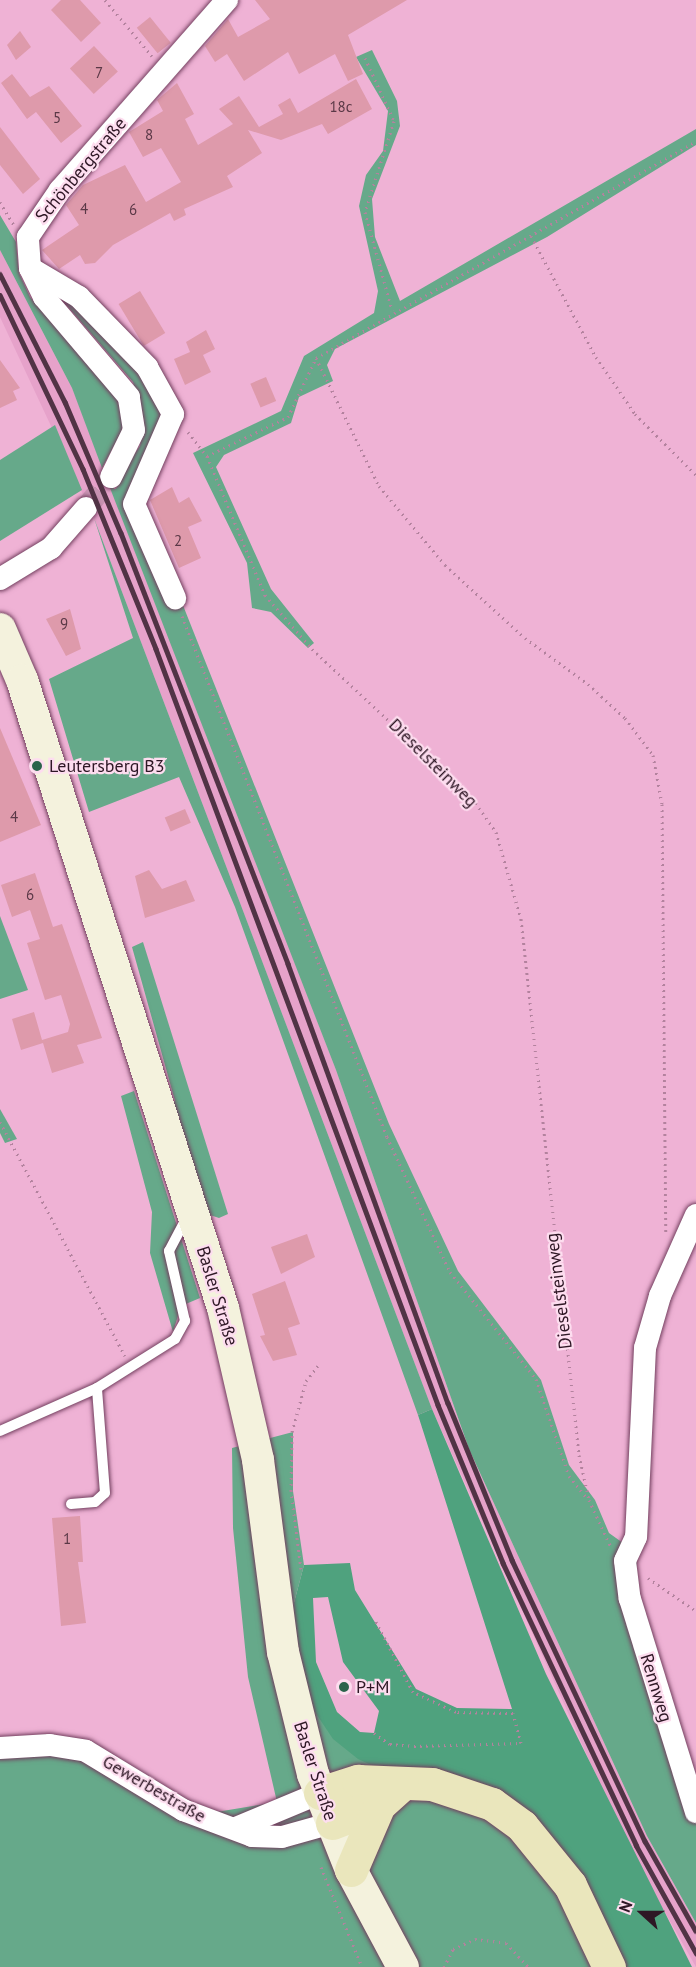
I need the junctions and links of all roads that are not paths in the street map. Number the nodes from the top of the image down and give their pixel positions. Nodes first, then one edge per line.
1 (227, 0) edge
2 (30, 268) junction
3 (111, 477) tunnel mouth
4 (86, 508) tunnel mouth
5 (0, 579) edge
6 (175, 598) road end
7 (0, 629) edge
8 (191, 1212) junction
9 (696, 1215) edge
10 (97, 1388) junction
11 (0, 1431) edge
12 (71, 1504) dead end
13 (0, 1748) edge
14 (391, 1794) junction
15 (326, 1808) junction
16 (696, 1812) edge
17 (236, 1827) junction
18 (351, 1870) junction
19 (403, 1967) edge
20 (609, 1967) edge

1 - 2 street, Schönbergstraße
2 - 3 street, Schönbergstraße
2 - 6 street
4 - 5 street
7 - 8 street, Basler Straße
8 - 10 lane
8 - 15 street, Basler Straße
9 - 16 street, Rennweg
10 - 11 lane
10 - 12 lane
13 - 17 street, Gewerbestraße
14 - 15 main road
14 - 18 main road
14 - 20 main road
15 - 17 street
15 - 17 street, Gewerbestraße
15 - 18 street, Basler Straße
18 - 19 street, Basler Straße

